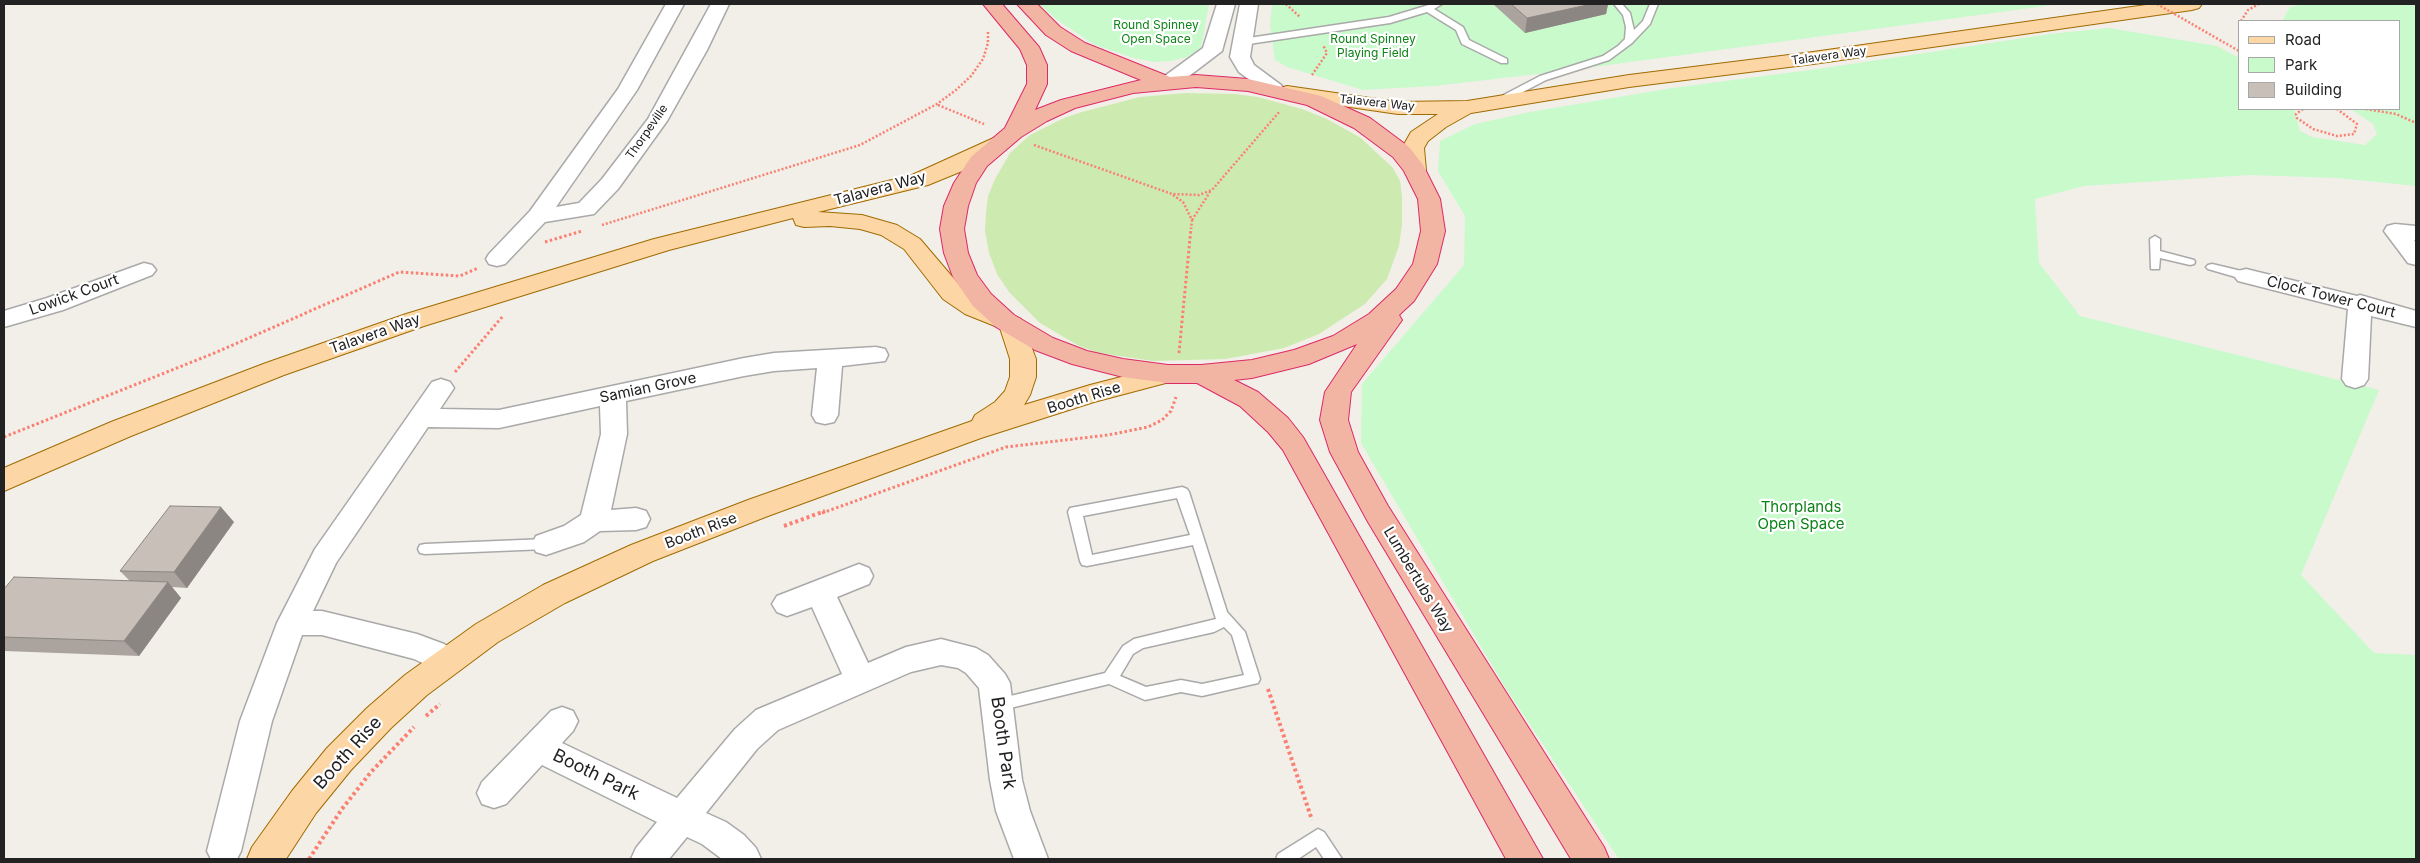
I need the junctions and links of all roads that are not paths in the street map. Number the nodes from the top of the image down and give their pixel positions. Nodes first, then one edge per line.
1 (675, 4) edge
2 (720, 4) edge
3 (992, 4) edge
4 (1026, 4) edge
5 (1226, 4) edge
6 (1249, 4) edge
7 (1438, 4) edge
8 (1618, 4) edge
9 (1654, 4) edge
10 (2192, 4) edge
11 (1428, 10) junction
12 (1628, 41) junction
13 (1242, 42) junction
14 (1504, 61) dead end
15 (1168, 82) junction
16 (1281, 97) junction
17 (1494, 103) junction
18 (1467, 108) junction
19 (1013, 139) junction
20 (1415, 170) junction
21 (538, 216) junction
22 (757, 222) junction
23 (2416, 233) edge
24 (2155, 239) dead end
25 (2155, 253) junction
26 (2416, 258) edge
27 (497, 259) road end
28 (2190, 262) dead end
29 (2155, 267) dead end
30 (2212, 267) dead end
31 (144, 270) dead end
32 (2246, 275) joint
33 (1405, 295) junction
34 (2360, 303) junction
35 (4, 318) edge
36 (2416, 319) edge
37 (1008, 323) junction
38 (876, 354) dead end
39 (830, 358) junction
40 (1181, 375) junction
41 (2355, 379) dead end
42 (441, 388) dead end
43 (613, 395) junction
44 (825, 415) dead end
45 (421, 417) junction
46 (971, 431) junction
47 (4, 480) edge
48 (636, 519) dead end
49 (594, 521) junction
50 (1198, 539) junction
51 (546, 544) joint
52 (425, 549) dead end
53 (859, 576) dead end
54 (820, 591) junction
55 (787, 604) dead end
56 (1226, 620) junction
57 (292, 623) junction
58 (446, 661) junction
59 (1110, 678) junction
60 (860, 679) junction
61 (998, 705) junction
62 (562, 721) dead end
63 (537, 747) junction
64 (494, 793) dead end
65 (682, 817) junction
66 (224, 851) dead end
67 (265, 859) edge
68 (648, 859) edge
69 (744, 859) edge
70 (1031, 859) edge
71 (1284, 859) edge
72 (1334, 859) edge
73 (1525, 859) edge
74 (1590, 859) edge

1 - 21 street
2 - 21 street, Thorpeville
3 - 19 highway
4 - 15 highway
5 - 15 street
6 - 13 street
7 - 11 lane
8 - 12 lane
9 - 12 lane
10 - 17 main road, Talavera Way
11 - 13 lane
11 - 14 lane
12 - 17 lane
13 - 16 street
15 - 16 highway
15 - 19 highway
16 - 18 main road, Talavera Way
16 - 20 highway
17 - 18 main road, Talavera Way
18 - 20 main road, Talavera Way
19 - 22 main road, Talavera Way
19 - 37 highway
20 - 33 highway
21 - 27 street
22 - 37 main road, Talavera Way
22 - 47 main road, Talavera Way
23 - 26 street
24 - 25 lane
25 - 28 lane
25 - 29 lane
30 - 32 lane
31 - 35 street, Lowick Court
32 - 34 street, Clock Tower Court
33 - 40 highway
33 - 74 highway, Lumbertubs Way
34 - 36 street, Clock Tower Court
34 - 41 street
37 - 40 highway
37 - 46 main road, Booth Rise
38 - 39 street, Samian Grove
39 - 43 street, Samian Grove
39 - 44 street
40 - 46 main road, Booth Rise
40 - 73 highway
42 - 45 street
43 - 45 street, Samian Grove
43 - 49 street
45 - 57 street
46 - 58 main road, Booth Rise
48 - 49 street
49 - 51 street
50 - 50 lane
50 - 56 lane
51 - 52 lane
53 - 54 street
54 - 55 street
54 - 60 street
56 - 59 lane
56 - 59 lane
57 - 58 street
57 - 66 street
58 - 67 main road, Booth Rise
59 - 61 lane
60 - 61 street, Booth Park
60 - 65 street, Booth Park
61 - 70 street, Booth Park
62 - 63 street, Booth Park
63 - 64 street, Booth Park
63 - 65 street, Booth Park
65 - 68 street, Booth Park
65 - 69 street, Booth Park
71 - 72 lane

